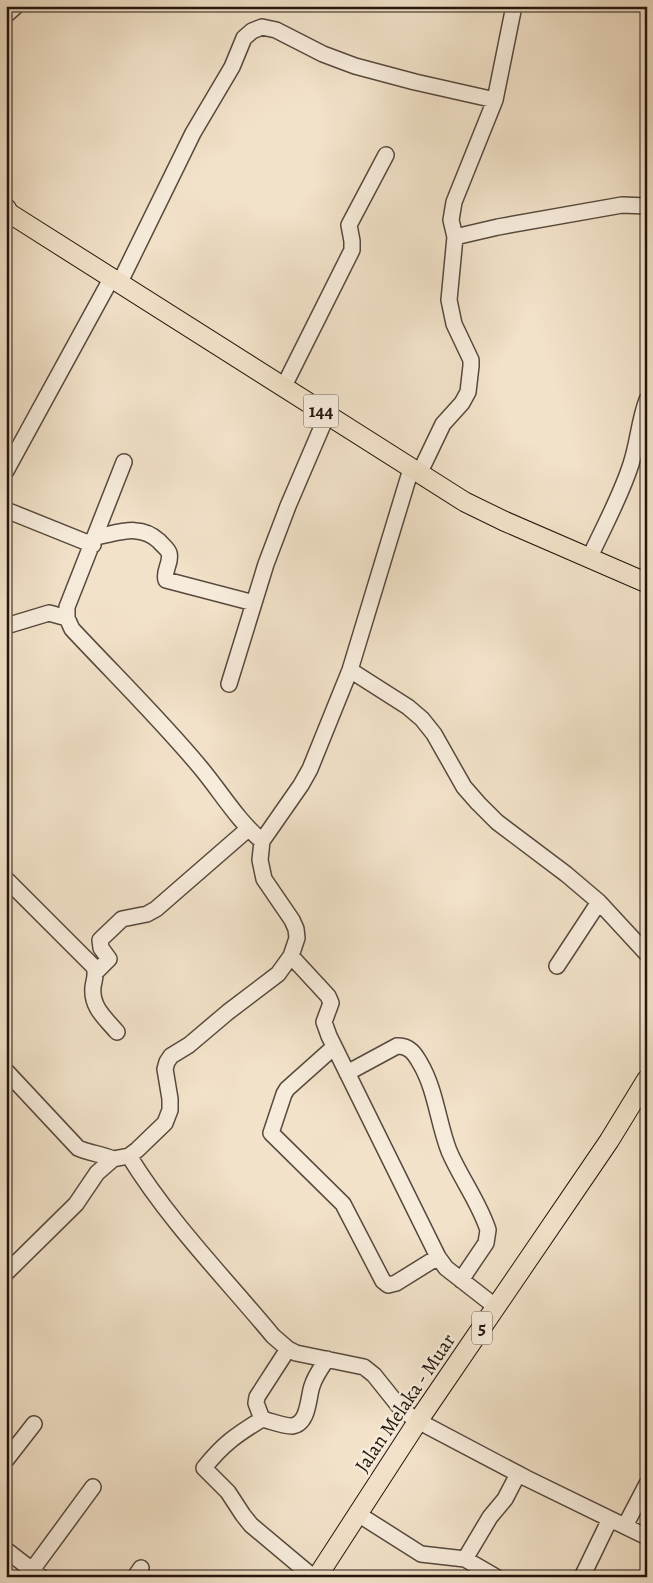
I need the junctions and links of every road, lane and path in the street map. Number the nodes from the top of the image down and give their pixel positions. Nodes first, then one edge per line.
1 (16, 6) edge
2 (514, 6) edge
3 (6, 15) edge
4 (495, 100) junction
5 (386, 155) dead end
6 (647, 206) edge
7 (7, 213) edge
8 (456, 237) junction
9 (115, 282) junction
10 (284, 386) junction
11 (647, 400) edge
12 (327, 415) junction
13 (124, 462) dead end
14 (6, 471) edge
15 (415, 471) junction
16 (6, 510) edge
17 (94, 541) junction
18 (589, 559) junction
19 (647, 583) edge
20 (254, 603) junction
21 (67, 618) junction
22 (6, 626) edge
23 (350, 670) junction
24 (229, 684) dead end
25 (248, 829) junction
26 (262, 841) junction
27 (6, 879) edge
28 (599, 902) junction
29 (647, 954) edge
30 (291, 956) junction
31 (557, 966) dead end
32 (96, 972) junction
33 (117, 1032) dead end
34 (334, 1047) junction
35 (6, 1071) edge
36 (347, 1073) junction
37 (645, 1084) edge
38 (129, 1156) junction
39 (112, 1159) junction
40 (438, 1257) junction
41 (6, 1272) edge
42 (461, 1280) junction
43 (496, 1307) junction
44 (288, 1349) junction
45 (327, 1359) junction
46 (262, 1418) junction
47 (418, 1421) junction
48 (34, 1424) dead end
49 (6, 1460) edge
50 (518, 1474) junction
51 (647, 1484) edge
52 (93, 1487) dead end
53 (358, 1514) junction
54 (610, 1519) junction
55 (625, 1526) junction
56 (647, 1537) edge
57 (6, 1550) edge
58 (465, 1559) junction
59 (37, 1573) edge
60 (313, 1577) edge
61 (317, 1577) edge
62 (496, 1577) edge
63 (582, 1577) edge

1 - 3 street
2 - 4 street
4 - 8 street
4 - 9 street
5 - 10 street
6 - 8 street
7 - 9 main road, 144
8 - 15 street
9 - 10 main road, 144
9 - 14 street
10 - 12 main road, 144
11 - 18 street
12 - 15 main road, 144
12 - 20 street
13 - 17 street
15 - 18 main road, 144
15 - 23 street
16 - 17 street
17 - 20 street
17 - 21 street
18 - 19 main road, 144
20 - 24 street
21 - 22 street
21 - 25 street
23 - 26 street
23 - 28 street
25 - 26 street
25 - 32 street
26 - 30 street
27 - 32 street
28 - 29 street
28 - 31 street
30 - 34 street
30 - 38 street
32 - 33 street
34 - 36 street
34 - 40 street
35 - 39 street
36 - 40 street
36 - 42 street
37 - 43 main road, Jalan Melaka - Muar / 5
38 - 39 street
38 - 44 street
39 - 41 street
40 - 42 street
42 - 43 street
43 - 47 main road, Jalan Melaka - Muar / 5
44 - 45 street
44 - 46 street
45 - 46 street
45 - 47 street
46 - 60 street
47 - 50 street
47 - 53 main road, Jalan Melaka - Muar / 5
48 - 49 street
50 - 54 street
50 - 58 street
51 - 55 street
52 - 59 street
53 - 58 street
53 - 61 main road, Jalan Melaka - Muar / 5
54 - 55 street
54 - 63 street
55 - 56 street
57 - 59 street
58 - 62 street

